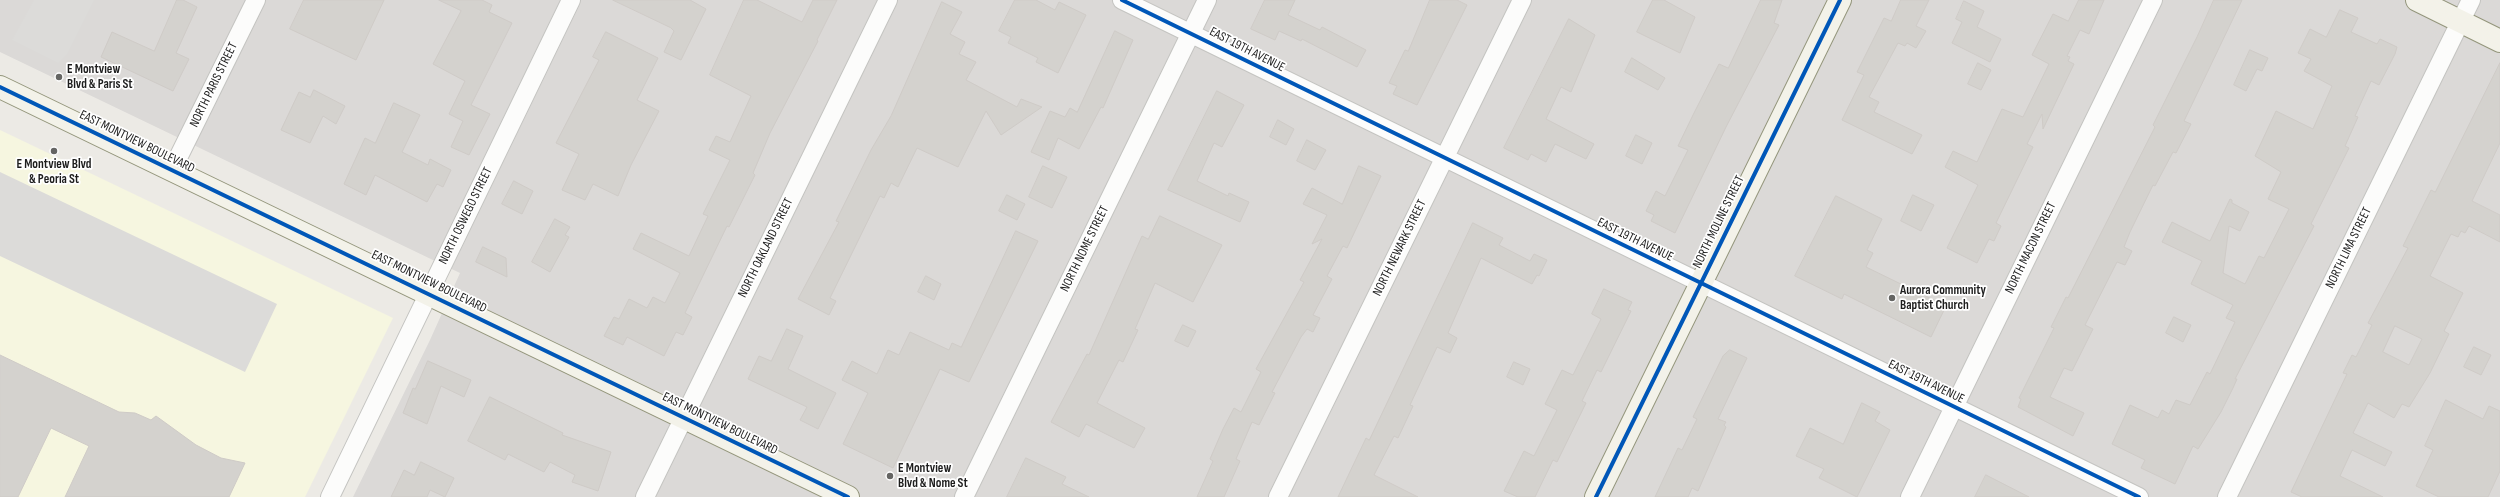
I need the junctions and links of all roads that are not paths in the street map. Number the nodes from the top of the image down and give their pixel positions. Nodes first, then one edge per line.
1 (256, 0) edge
2 (571, 0) edge
3 (888, 0) edge
4 (1122, 0) edge
5 (1207, 0) edge
6 (1522, 0) edge
7 (1840, 0) edge
8 (2153, 0) edge
9 (2417, 0) edge
10 (2471, 0) edge
11 (2460, 21) junction
12 (1191, 33) junction
13 (2500, 41) edge
14 (0, 87) edge
15 (1444, 158) junction
16 (172, 170) junction
17 (1700, 283) junction
18 (429, 292) junction
19 (1954, 407) junction
20 (684, 417) junction
21 (330, 497) edge
22 (645, 497) edge
23 (848, 497) edge
24 (964, 497) edge
25 (1278, 497) edge
26 (1596, 497) edge
27 (1910, 497) edge
28 (2139, 497) edge
29 (2227, 497) edge

1 - 16 street, NORTH PARIS STREET
2 - 18 street, NORTH OSWEGO STREET
3 - 20 street, NORTH OAKLAND STREET
4 - 12 street, EAST 19TH AVENUE
5 - 12 street, NORTH NOME STREET
6 - 15 street, NORTH NEWARK STREET
7 - 17 main road, NORTH MOLINE STREET
8 - 19 street, NORTH MACON STREET
9 - 11 main road
10 - 11 street, NORTH LIMA STREET
11 - 13 main road
11 - 29 street, NORTH LIMA STREET
12 - 15 street, EAST 19TH AVENUE
12 - 24 street, NORTH NOME STREET
14 - 16 main road, EAST MONTVIEW BOULEVARD
15 - 17 street, EAST 19TH AVENUE
15 - 25 street, NORTH NEWARK STREET
16 - 18 main road, EAST MONTVIEW BOULEVARD
17 - 19 street, EAST 19TH AVENUE
17 - 26 main road, NORTH MOLINE STREET
18 - 20 main road, EAST MONTVIEW BOULEVARD
18 - 21 street, NORTH OSWEGO STREET
19 - 27 street, NORTH MACON STREET
19 - 28 street, EAST 19TH AVENUE
20 - 22 street, NORTH OAKLAND STREET
20 - 23 main road, EAST MONTVIEW BOULEVARD

